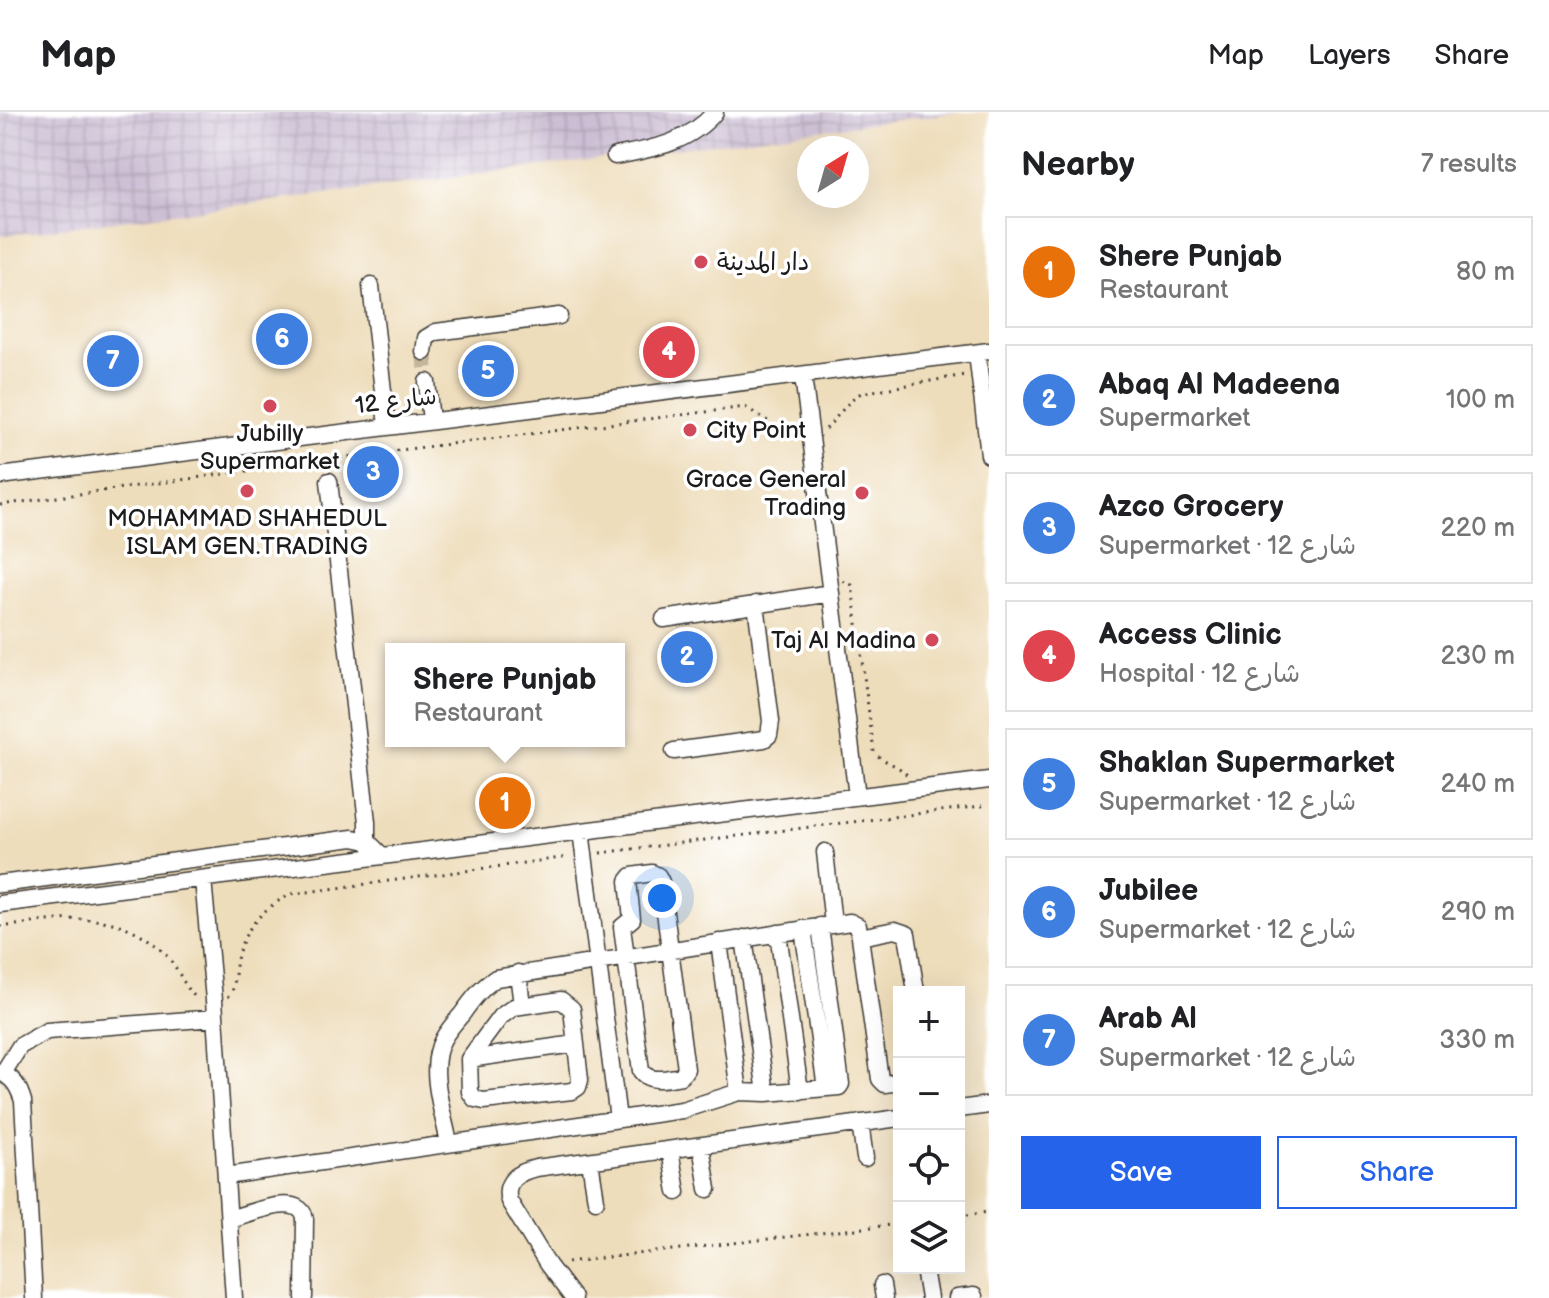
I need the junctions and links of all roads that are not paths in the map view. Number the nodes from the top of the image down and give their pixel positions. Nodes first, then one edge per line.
1 (715, 112) edge
2 (615, 156) dead end
3 (371, 286) dead end
4 (559, 316) dead end
5 (424, 352) dead end
6 (983, 352) edge
7 (803, 376) junction
8 (427, 382) tunnel mouth
9 (431, 421) junction
10 (387, 426) junction
11 (989, 455) edge
12 (0, 476) edge
13 (329, 481) road end
14 (830, 587) junction
15 (756, 604) junction
16 (664, 619) dead end
17 (674, 751) dead end
18 (989, 780) edge
19 (857, 796) junction
20 (581, 831) junction
21 (367, 841) junction
22 (825, 852) dead end
23 (382, 856) junction
24 (203, 879) junction
25 (0, 884) edge
26 (0, 904) edge
27 (819, 927) junction
28 (778, 933) junction
29 (860, 937) junction
30 (744, 938) junction
31 (719, 942) junction
32 (669, 950) junction
33 (626, 957) junction
34 (598, 962) junction
35 (518, 973) junction
36 (915, 986) edge
37 (522, 1005) junction
38 (215, 1018) junction
39 (575, 1044) junction
40 (469, 1059) junction
41 (2, 1072) edge
42 (893, 1083) edge
43 (800, 1091) junction
44 (739, 1092) junction
45 (766, 1093) junction
46 (989, 1105) edge
47 (965, 1108) edge
48 (618, 1119) junction
49 (893, 1119) edge
50 (860, 1123) junction
51 (449, 1143) junction
52 (701, 1146) junction
53 (670, 1150) junction
54 (865, 1158) dead end
55 (590, 1161) junction
56 (226, 1176) junction
57 (708, 1189) dead end
58 (677, 1192) dead end
59 (596, 1200) dead end
60 (229, 1219) junction
61 (925, 1275) dead end
62 (34, 1298) edge
63 (234, 1298) edge
64 (304, 1298) edge
65 (573, 1298) edge
66 (929, 1298) edge

1 - 2 street
3 - 10 street
4 - 5 street
6 - 7 street, شارع 12
6 - 11 street
7 - 9 street, شارع 12
7 - 14 street
8 - 9 street
9 - 10 street, شارع 12
10 - 12 street, شارع 12
13 - 21 street
14 - 15 street
14 - 19 street
15 - 16 street
15 - 17 street
18 - 19 street
19 - 20 street
20 - 23 street
20 - 34 street
21 - 23 street
21 - 25 street
22 - 27 street
23 - 24 street
24 - 26 street
24 - 38 street
27 - 28 street
27 - 29 street
27 - 43 street
28 - 30 street
28 - 43 street
29 - 36 street
29 - 42 street
30 - 31 street
30 - 45 street
31 - 32 street
31 - 44 street
32 - 33 street
32 - 33 street
32 - 33 street
33 - 34 street
34 - 35 street
34 - 48 street
35 - 37 street
35 - 51 street
37 - 39 street
37 - 40 street
38 - 41 street
38 - 56 street
39 - 40 street
39 - 40 street
41 - 62 street
43 - 45 street
44 - 45 street
44 - 48 street
46 - 47 street
48 - 51 street
49 - 50 street
50 - 52 street
50 - 54 street
51 - 56 street
52 - 53 street
52 - 57 street
53 - 55 street
53 - 58 street
55 - 59 street
55 - 65 street
56 - 60 street
60 - 63 street
60 - 64 street
61 - 66 street

